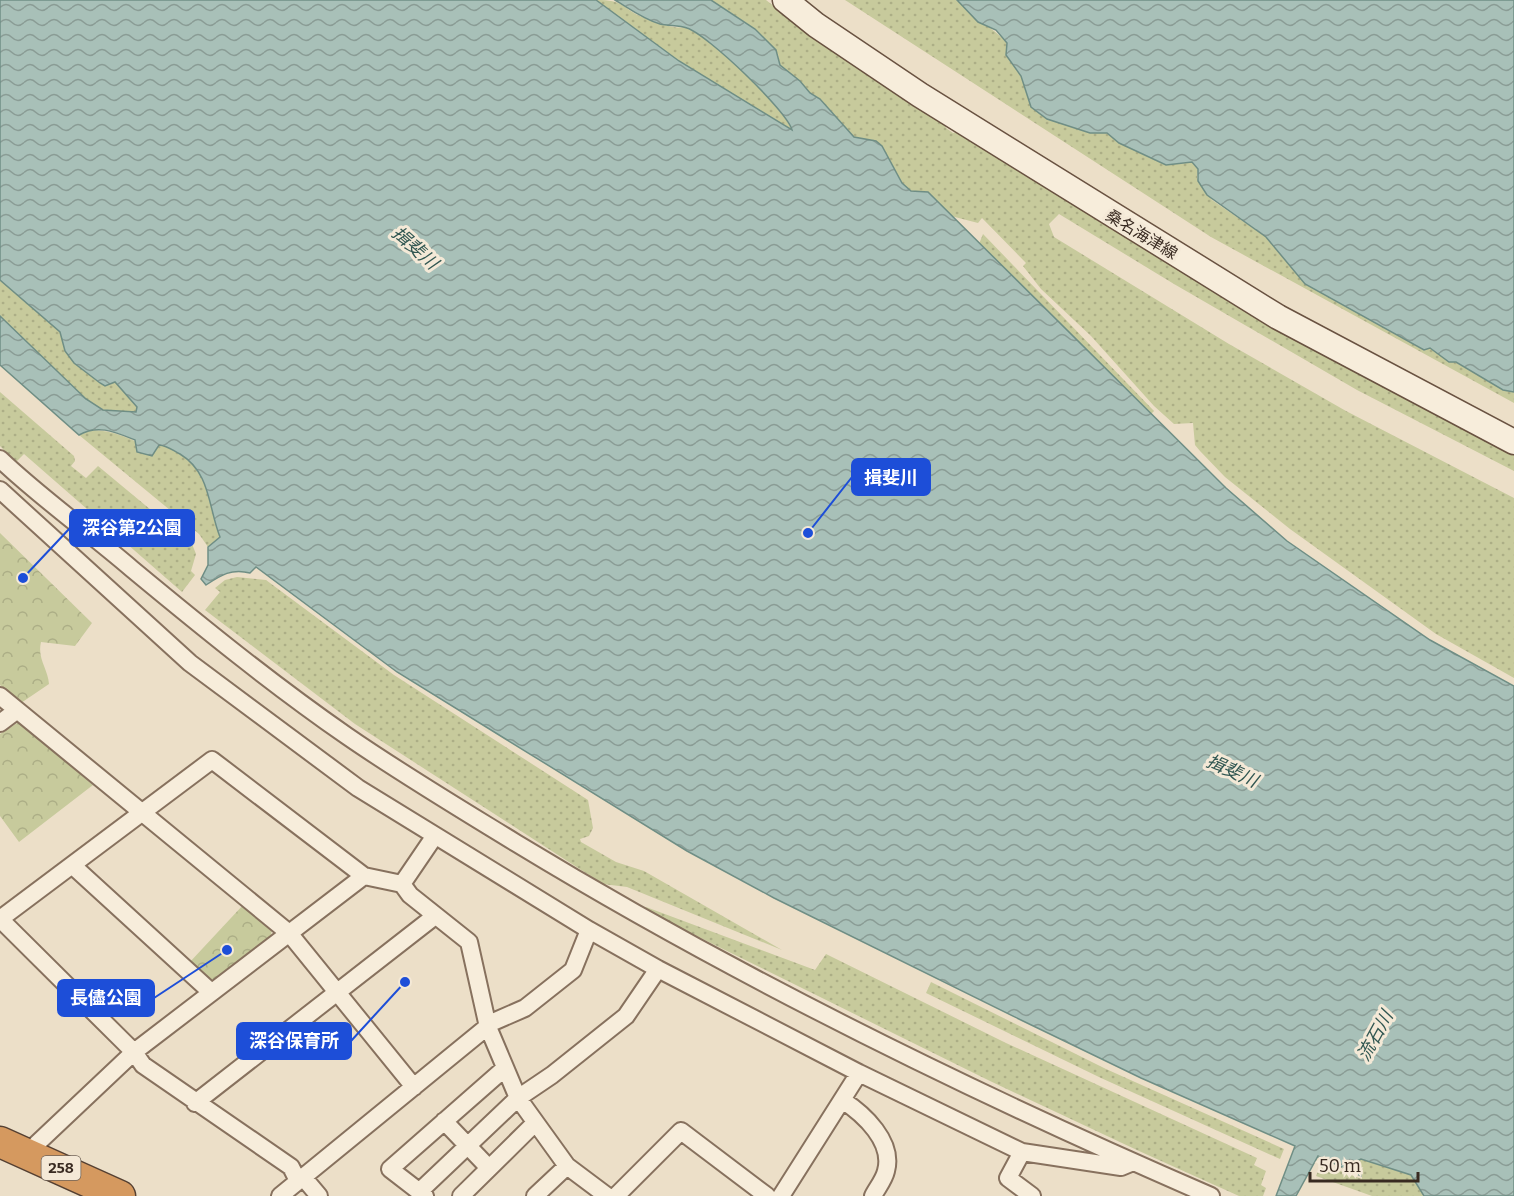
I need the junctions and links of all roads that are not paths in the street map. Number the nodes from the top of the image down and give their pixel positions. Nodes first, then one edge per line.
1 (785, 0) edge
2 (1514, 442) edge
3 (0, 459) edge
4 (0, 490) edge
5 (0, 696) edge
6 (16, 711) junction
7 (0, 723) edge
8 (141, 813) junction
9 (435, 837) junction
10 (72, 865) junction
11 (364, 876) junction
12 (402, 884) junction
13 (435, 916) junction
14 (0, 919) edge
15 (589, 930) junction
16 (289, 933) junction
17 (658, 969) junction
18 (211, 992) junction
19 (336, 993) junction
20 (488, 1027) junction
21 (134, 1052) junction
22 (505, 1068) junction
23 (859, 1072) junction
24 (414, 1087) junction
25 (518, 1098) junction
26 (842, 1100) junction
27 (195, 1103) junction
28 (444, 1121) junction
29 (534, 1124) junction
30 (0, 1142) edge
31 (468, 1145) junction
32 (1022, 1152) junction
33 (14, 1157) edge
34 (1132, 1162) junction
35 (567, 1166) junction
36 (489, 1168) junction
37 (300, 1179) junction
38 (423, 1193) edge
39 (85, 1196) edge
40 (120, 1196) edge
41 (280, 1196) edge
42 (319, 1196) edge
43 (461, 1196) edge
44 (535, 1196) edge
45 (607, 1196) edge
46 (616, 1196) edge
47 (767, 1196) edge
48 (781, 1196) edge
49 (873, 1196) edge
50 (1032, 1196) edge
51 (1211, 1196) edge

1 - 2 main road, 桑名海津線
3 - 34 street
4 - 9 street
5 - 6 street
6 - 7 street
6 - 8 street
8 - 10 street
8 - 11 street
8 - 16 street
9 - 12 street
9 - 15 street
10 - 14 street
10 - 18 street
11 - 12 street
11 - 16 street
12 - 13 street
13 - 19 street
13 - 20 street
14 - 21 street
15 - 17 street
15 - 20 street
16 - 18 street
16 - 19 street
17 - 23 street
17 - 25 street
18 - 21 street
19 - 24 street
19 - 27 street
20 - 22 street
20 - 24 street
21 - 27 street
21 - 33 street
22 - 25 street
22 - 28 street
23 - 26 street
23 - 32 street
24 - 37 street
25 - 29 street
25 - 31 street
26 - 48 street
26 - 49 street
27 - 37 street
28 - 31 street
28 - 38 street
29 - 35 street
29 - 36 street
30 - 33 highway, 258
31 - 36 street
31 - 38 street
32 - 34 street
32 - 50 street
33 - 39 highway, 258
33 - 40 highway, 258
34 - 51 street
35 - 44 street
35 - 45 street
36 - 43 street
37 - 41 street
37 - 42 street
46 - 47 street

